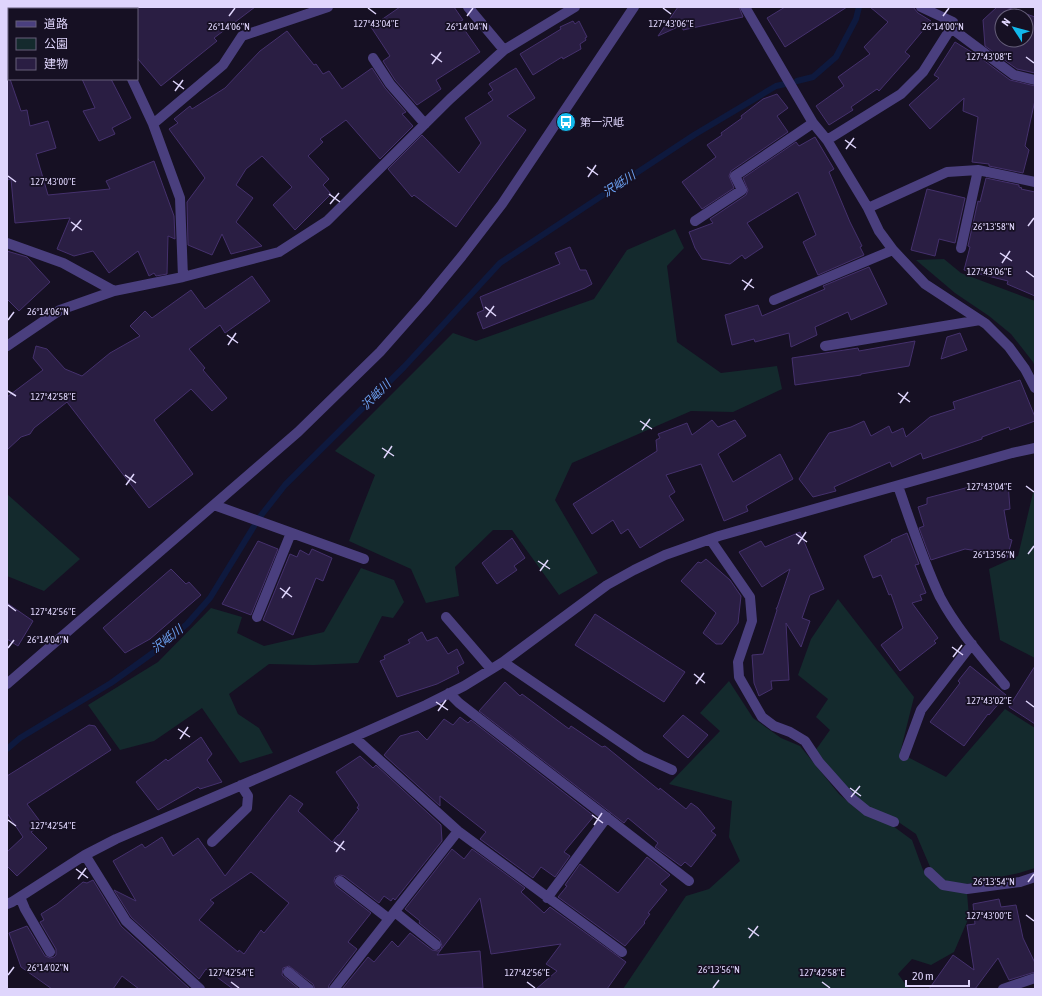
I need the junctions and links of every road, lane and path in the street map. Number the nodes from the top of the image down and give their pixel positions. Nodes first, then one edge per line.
1 (328, 7) edge
2 (468, 7) edge
3 (575, 7) edge
4 (745, 7) edge
5 (921, 7) edge
6 (631, 8) edge
7 (951, 28) junction
8 (504, 50) junction
9 (373, 58) dead end
10 (132, 80) edge
11 (1035, 80) edge
12 (813, 123) junction
13 (153, 124) junction
14 (425, 124) junction
15 (827, 140) junction
16 (978, 170) junction
17 (1035, 182) edge
18 (868, 208) junction
19 (695, 221) dead end
20 (7, 243) edge
21 (961, 248) dead end
22 (893, 250) junction
23 (183, 277) junction
24 (114, 292) junction
25 (774, 300) dead end
26 (980, 320) junction
27 (7, 346) edge
28 (825, 346) dead end
29 (1035, 388) edge
30 (1035, 448) edge
31 (898, 486) junction
32 (214, 505) junction
33 (291, 534) junction
34 (710, 539) junction
35 (364, 559) dead end
36 (257, 617) dead end
37 (446, 617) dead end
38 (972, 644) junction
39 (503, 662) junction
40 (491, 669) junction
41 (7, 684) edge
42 (1005, 685) dead end
43 (448, 693) junction
44 (354, 737) junction
45 (904, 756) dead end
46 (672, 770) dead end
47 (241, 785) junction
48 (607, 817) junction
49 (894, 822) dead end
50 (458, 831) junction
51 (212, 842) dead end
52 (85, 855) junction
53 (929, 872) dead end
54 (1035, 878) edge
55 (340, 881) dead end
56 (689, 881) dead end
57 (20, 897) junction
58 (547, 898) junction
59 (7, 904) edge
60 (392, 915) junction
61 (436, 945) dead end
62 (50, 952) dead end
63 (622, 952) dead end
64 (288, 972) dead end
65 (1035, 978) edge
66 (200, 989) edge
67 (309, 989) edge
68 (334, 989) edge
69 (1003, 989) edge

1 - 13 street
2 - 8 street
3 - 8 street
4 - 12 street
5 - 7 street
6 - 32 street
7 - 11 street
7 - 15 street
8 - 14 street
9 - 14 street
10 - 13 street
12 - 15 street
12 - 19 street
13 - 23 street
14 - 23 street
15 - 18 street
16 - 17 street
16 - 18 street
16 - 21 street
18 - 22 street
20 - 24 street
22 - 25 street
22 - 26 street
23 - 24 street
24 - 27 street
26 - 28 street
26 - 29 street
30 - 31 street
31 - 34 street
31 - 38 street
32 - 33 street
32 - 41 street
33 - 35 street
33 - 36 street
34 - 39 street
34 - 49 street
37 - 40 street
38 - 42 street
38 - 45 street
39 - 40 street
39 - 46 street
40 - 43 street
43 - 44 street
43 - 48 street
44 - 47 street
44 - 50 street
47 - 51 street
47 - 52 street
48 - 56 street
48 - 58 street
50 - 58 street
50 - 60 street
52 - 57 street
52 - 66 street
53 - 54 street
55 - 60 street
57 - 59 street
57 - 62 street
58 - 63 street
60 - 61 street
60 - 68 street
64 - 67 street
65 - 69 street

